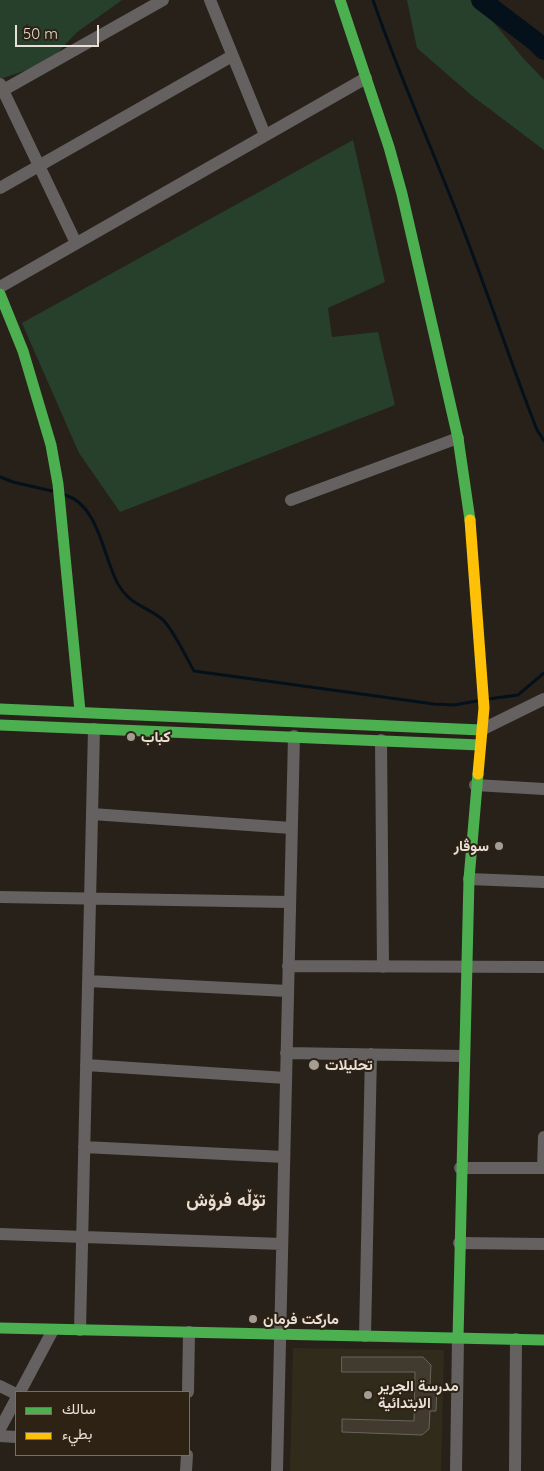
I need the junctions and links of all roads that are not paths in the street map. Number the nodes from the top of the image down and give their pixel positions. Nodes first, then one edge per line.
1 (163, 0) edge
2 (210, 0) edge
3 (340, 0) edge
4 (232, 56) junction
5 (366, 78) junction
6 (1, 89) edge
7 (265, 135) junction
8 (39, 166) junction
9 (0, 188) edge
10 (76, 243) junction
11 (0, 286) edge
12 (0, 294) edge
13 (458, 438) junction
14 (291, 500) dead end
15 (544, 700) edge
16 (0, 709) edge
17 (80, 711) junction
18 (0, 725) edge
19 (396, 726) junction
20 (94, 729) junction
21 (481, 730) junction
22 (294, 736) junction
23 (381, 740) junction
24 (395, 741) junction
25 (480, 745) junction
26 (476, 785) junction
27 (544, 789) edge
28 (92, 814) junction
29 (291, 828) junction
30 (469, 879) junction
31 (544, 882) edge
32 (0, 897) edge
33 (90, 898) junction
34 (288, 902) junction
35 (288, 966) junction
36 (467, 966) junction
37 (383, 967) junction
38 (544, 967) edge
39 (88, 982) junction
40 (288, 991) junction
41 (286, 1053) junction
42 (371, 1054) junction
43 (463, 1056) junction
44 (86, 1065) junction
45 (286, 1078) junction
46 (544, 1137) edge
47 (84, 1147) junction
48 (284, 1157) junction
49 (460, 1168) junction
50 (544, 1168) edge
51 (0, 1234) edge
52 (82, 1238) junction
53 (459, 1243) junction
54 (282, 1244) junction
55 (544, 1244) edge
56 (0, 1328) edge
57 (53, 1330) junction
58 (80, 1330) junction
59 (189, 1332) junction
60 (280, 1334) junction
61 (365, 1336) junction
62 (458, 1338) junction
63 (516, 1339) junction
64 (544, 1340) edge
65 (0, 1386) edge
66 (21, 1391) edge
67 (188, 1391) edge
68 (15, 1394) edge
69 (15, 1401) edge
70 (0, 1429) edge
71 (0, 1436) edge
72 (15, 1437) edge
73 (187, 1456) edge
74 (186, 1471) edge
75 (277, 1471) edge
76 (456, 1471) edge
77 (514, 1471) edge

1 - 6 street
2 - 4 street
3 - 5 main road
4 - 7 street
4 - 8 street
5 - 7 street
5 - 13 main road
6 - 8 street
7 - 10 street
8 - 9 street
8 - 10 street
10 - 11 street
12 - 17 main road
13 - 14 street
13 - 21 main road
15 - 21 street
16 - 17 main road
17 - 19 main road
18 - 20 main road
19 - 21 main road
19 - 24 main road
20 - 22 main road
20 - 28 street
21 - 25 main road
22 - 23 main road
22 - 29 street
23 - 24 main road
23 - 37 street
24 - 25 main road
25 - 26 main road
26 - 27 street
26 - 30 main road
28 - 29 street
28 - 33 street
29 - 34 street
30 - 31 street
30 - 36 main road
32 - 33 street
33 - 34 street
33 - 39 street
34 - 35 street
35 - 37 street
35 - 40 street
36 - 37 street
36 - 38 street
36 - 43 main road
39 - 40 street
39 - 44 street
40 - 41 street
41 - 42 street
41 - 45 street
42 - 43 street
42 - 61 street
43 - 49 main road
44 - 45 street
44 - 47 street
45 - 48 street
46 - 50 street
47 - 48 street
47 - 52 street
48 - 54 street
49 - 50 street
49 - 53 main road
51 - 52 street
52 - 54 street
52 - 58 street
53 - 55 street
53 - 62 main road
54 - 60 street
56 - 57 main road
57 - 58 main road
57 - 66 street
58 - 59 main road
59 - 60 main road
59 - 67 street
60 - 61 main road
60 - 75 street
61 - 62 main road
62 - 63 main road
62 - 76 street
63 - 64 main road
63 - 77 street
65 - 68 street
69 - 70 street
71 - 72 street
73 - 74 street

